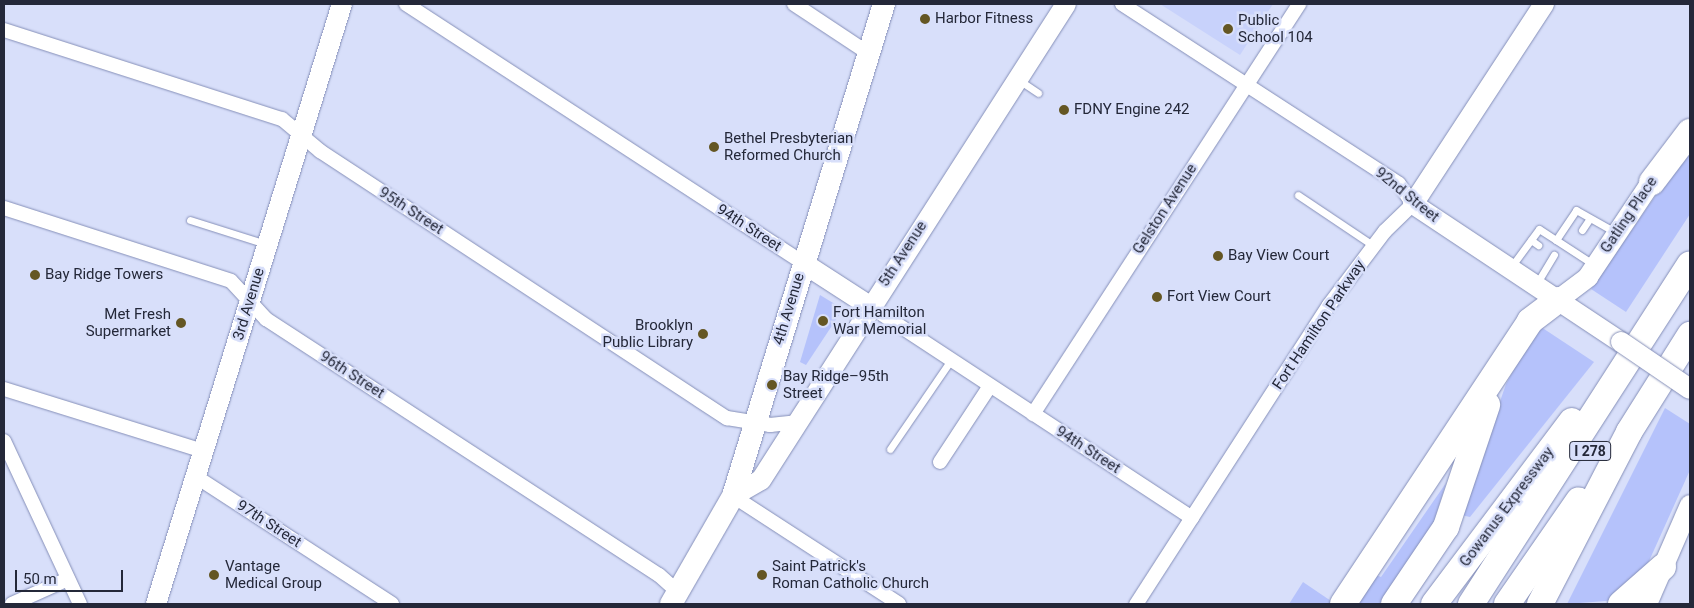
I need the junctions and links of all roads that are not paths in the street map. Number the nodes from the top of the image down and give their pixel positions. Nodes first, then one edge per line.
1 (342, 4) edge
2 (406, 4) edge
3 (794, 4) edge
4 (884, 4) edge
5 (1066, 4) edge
6 (1122, 4) edge
7 (1299, 4) edge
8 (1544, 4) edge
9 (4, 30) edge
10 (868, 53) junction
11 (1017, 78) junction
12 (1247, 83) junction
13 (1038, 92) dead end
14 (1690, 121) edge
15 (1690, 132) edge
16 (302, 136) junction
17 (1652, 182) junction
18 (1298, 195) dead end
19 (1413, 204) junction
20 (4, 208) edge
21 (1590, 218) junction
22 (190, 220) dead end
23 (1582, 230) dead end
24 (1618, 234) junction
25 (1531, 240) junction
26 (1556, 240) junction
27 (267, 244) junction
28 (1538, 245) dead end
29 (1374, 246) junction
30 (1567, 247) junction
31 (803, 263) junction
32 (1690, 264) edge
33 (1596, 266) junction
34 (1510, 269) junction
35 (1536, 286) junction
36 (1690, 298) edge
37 (1558, 300) junction
38 (250, 301) junction
39 (871, 308) junction
40 (1690, 335) edge
41 (951, 360) junction
42 (1497, 374) junction
43 (990, 386) junction
44 (4, 389) edge
45 (1690, 389) edge
46 (1607, 396) junction
47 (1645, 405) junction
48 (1033, 414) junction
49 (799, 422) junction
50 (754, 424) junction
51 (4, 440) edge
52 (890, 450) dead end
53 (203, 451) junction
54 (940, 462) dead end
55 (195, 476) junction
56 (733, 496) junction
57 (1690, 505) edge
58 (1192, 518) junction
59 (1662, 567) junction
60 (68, 579) junction
61 (675, 599) edge
62 (12, 604) edge
63 (80, 604) edge
64 (156, 604) edge
65 (392, 604) edge
66 (899, 604) edge
67 (1136, 604) edge
68 (1343, 604) edge
69 (1394, 604) edge
70 (1434, 604) edge
71 (1471, 604) edge
72 (1488, 604) edge
73 (1507, 604) edge
74 (1540, 604) edge
75 (1621, 604) edge
76 (1648, 604) edge

1 - 16 street, 3rd Avenue
2 - 31 street, 94th Street
3 - 10 street
4 - 10 main road, 4th Avenue
5 - 11 street, 5th Avenue
6 - 12 street, 92nd Street
7 - 12 street, Gelston Avenue
8 - 19 street, Fort Hamilton Parkway
9 - 16 street, 95th Street
10 - 31 main road, 4th Avenue
11 - 13 lane
11 - 39 street, 5th Avenue
12 - 19 street, 92nd Street
12 - 48 street, Gelston Avenue
14 - 17 street, Gatling Place
15 - 17 highway
16 - 27 street, 3rd Avenue
16 - 50 street, 95th Street
17 - 24 street, Gatling Place
18 - 29 lane
19 - 29 street, Fort Hamilton Parkway
19 - 34 street, 92nd Street
20 - 38 street, 96th Street
21 - 23 lane
21 - 24 lane
21 - 26 lane
22 - 27 lane
24 - 33 street, Gatling Place
25 - 26 lane
25 - 28 lane
25 - 34 lane
26 - 30 lane
27 - 38 street, 3rd Avenue
29 - 58 street, Fort Hamilton Parkway
30 - 33 lane
30 - 35 lane
31 - 39 street, 94th Street
31 - 50 main road, 4th Avenue
32 - 46 highway, Gowanus Expressway / I 278
33 - 37 street, Gatling Place
34 - 35 street, 92nd Street
35 - 37 street, 92nd Street
36 - 72 highway, I 278
37 - 42 highway
37 - 45 street, 92nd Street, bridge
38 - 53 street, 3rd Avenue
38 - 61 street, 96th Street
39 - 41 street, 94th Street
39 - 49 street, 5th Avenue
40 - 47 highway, I 278
41 - 43 street, 94th Street
41 - 52 lane
42 - 68 highway
42 - 69 highway
43 - 48 street, 94th Street
43 - 54 street
44 - 53 street
46 - 70 highway, Gowanus Expressway / I 278
46 - 71 highway, Gowanus Expressway / I 278
47 - 73 highway, I 278
47 - 74 highway, I 278
48 - 58 street, 94th Street
49 - 50 street, 95th Street
49 - 56 street, 5th Avenue
50 - 56 main road, 4th Avenue
51 - 60 street
53 - 55 street, 3rd Avenue
55 - 64 street, 3rd Avenue
55 - 65 street, 97th Street
56 - 61 main road, 4th Avenue
56 - 66 street
57 - 59 street
58 - 67 street, Fort Hamilton Parkway
59 - 75 highway
59 - 76 street
60 - 62 street
60 - 63 street

